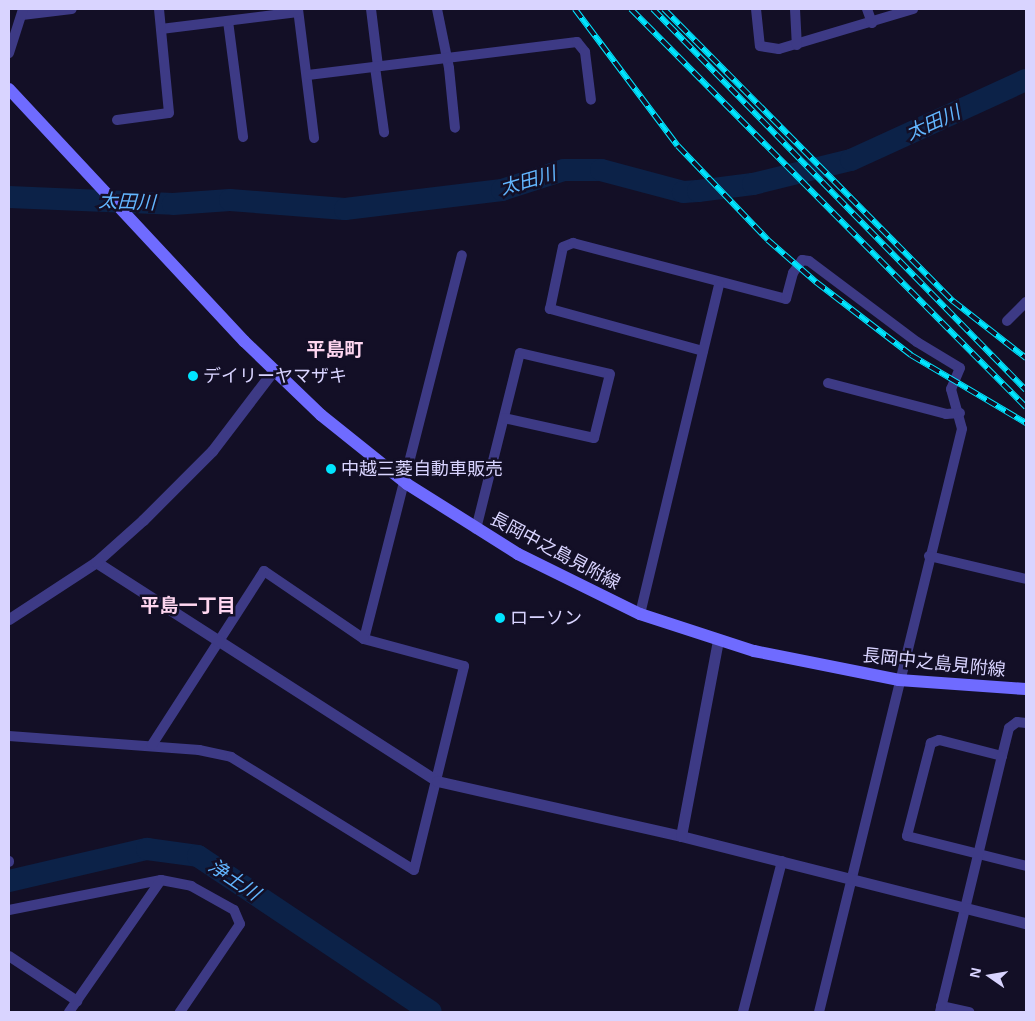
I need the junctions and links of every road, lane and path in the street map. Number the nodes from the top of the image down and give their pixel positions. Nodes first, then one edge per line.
1 (72, 9) edge
2 (159, 9) edge
3 (371, 9) edge
4 (437, 9) edge
5 (756, 9) edge
6 (795, 9) edge
7 (867, 9) edge
8 (913, 9) edge
9 (298, 10) edge
10 (902, 10) edge
11 (23, 12) edge
12 (228, 21) junction
13 (872, 23) junction
14 (161, 29) junction
15 (796, 45) junction
16 (9, 53) edge
17 (446, 58) junction
18 (377, 67) junction
19 (308, 75) junction
20 (9, 89) edge
21 (591, 100) dead end
22 (117, 120) dead end
23 (456, 128) dead end
24 (384, 132) dead end
25 (243, 137) dead end
26 (314, 138) dead end
27 (462, 255) dead end
28 (719, 284) junction
29 (1026, 302) edge
30 (1007, 321) dead end
31 (703, 351) junction
32 (273, 371) junction
33 (828, 383) dead end
34 (960, 413) junction
35 (504, 418) junction
36 (407, 484) junction
37 (476, 529) junction
38 (929, 556) junction
39 (96, 562) junction
40 (1026, 579) edge
41 (640, 614) junction
42 (9, 619) edge
43 (219, 640) junction
44 (364, 640) junction
45 (718, 641) junction
46 (899, 680) junction
47 (1026, 689) edge
48 (1026, 722) edge
49 (9, 736) edge
50 (152, 745) junction
51 (1002, 756) junction
52 (437, 781) junction
53 (681, 836) junction
54 (980, 855) junction
55 (782, 861) junction
56 (1026, 866) edge
57 (161, 880) junction
58 (854, 880) junction
59 (965, 908) junction
60 (9, 910) edge
61 (1026, 923) edge
62 (9, 956) edge
63 (77, 1001) junction
64 (941, 1009) edge
65 (69, 1012) edge
66 (180, 1012) edge
67 (743, 1012) edge
68 (819, 1012) edge
69 (969, 1012) edge

1 - 11 street
2 - 14 street
3 - 18 street
4 - 17 street
5 - 15 street
6 - 15 street
7 - 13 street
8 - 10 street
9 - 12 street
9 - 19 street
10 - 13 street
11 - 16 street
12 - 14 street
12 - 25 street
13 - 15 street
14 - 22 street
17 - 18 street
17 - 21 street
17 - 23 street
18 - 19 street
18 - 24 street
19 - 26 street
20 - 32 main road, 長岡中之島見附線
27 - 36 street
28 - 31 street
28 - 31 street
28 - 34 street
29 - 30 street
31 - 41 street
32 - 36 main road, 長岡中之島見附線
32 - 39 street
33 - 34 street
34 - 38 street
35 - 35 street
35 - 37 street
36 - 37 main road, 長岡中之島見附線
36 - 44 street
37 - 41 main road, 長岡中之島見附線
38 - 40 street
38 - 46 street
39 - 42 street
39 - 43 street
41 - 45 main road, 長岡中之島見附線
43 - 44 street
43 - 50 street
43 - 52 street
44 - 52 street
45 - 46 main road, 長岡中之島見附線
45 - 53 street
46 - 47 main road, 長岡中之島見附線
46 - 58 street
48 - 51 street
49 - 50 street
50 - 52 street
51 - 54 street
51 - 54 street
52 - 53 street
53 - 55 street
54 - 56 street
54 - 59 street
55 - 58 street
55 - 67 street
57 - 60 street
57 - 63 street
57 - 66 street
58 - 59 street
58 - 68 street
59 - 61 street
59 - 64 street
62 - 63 street
63 - 65 street
64 - 69 street

